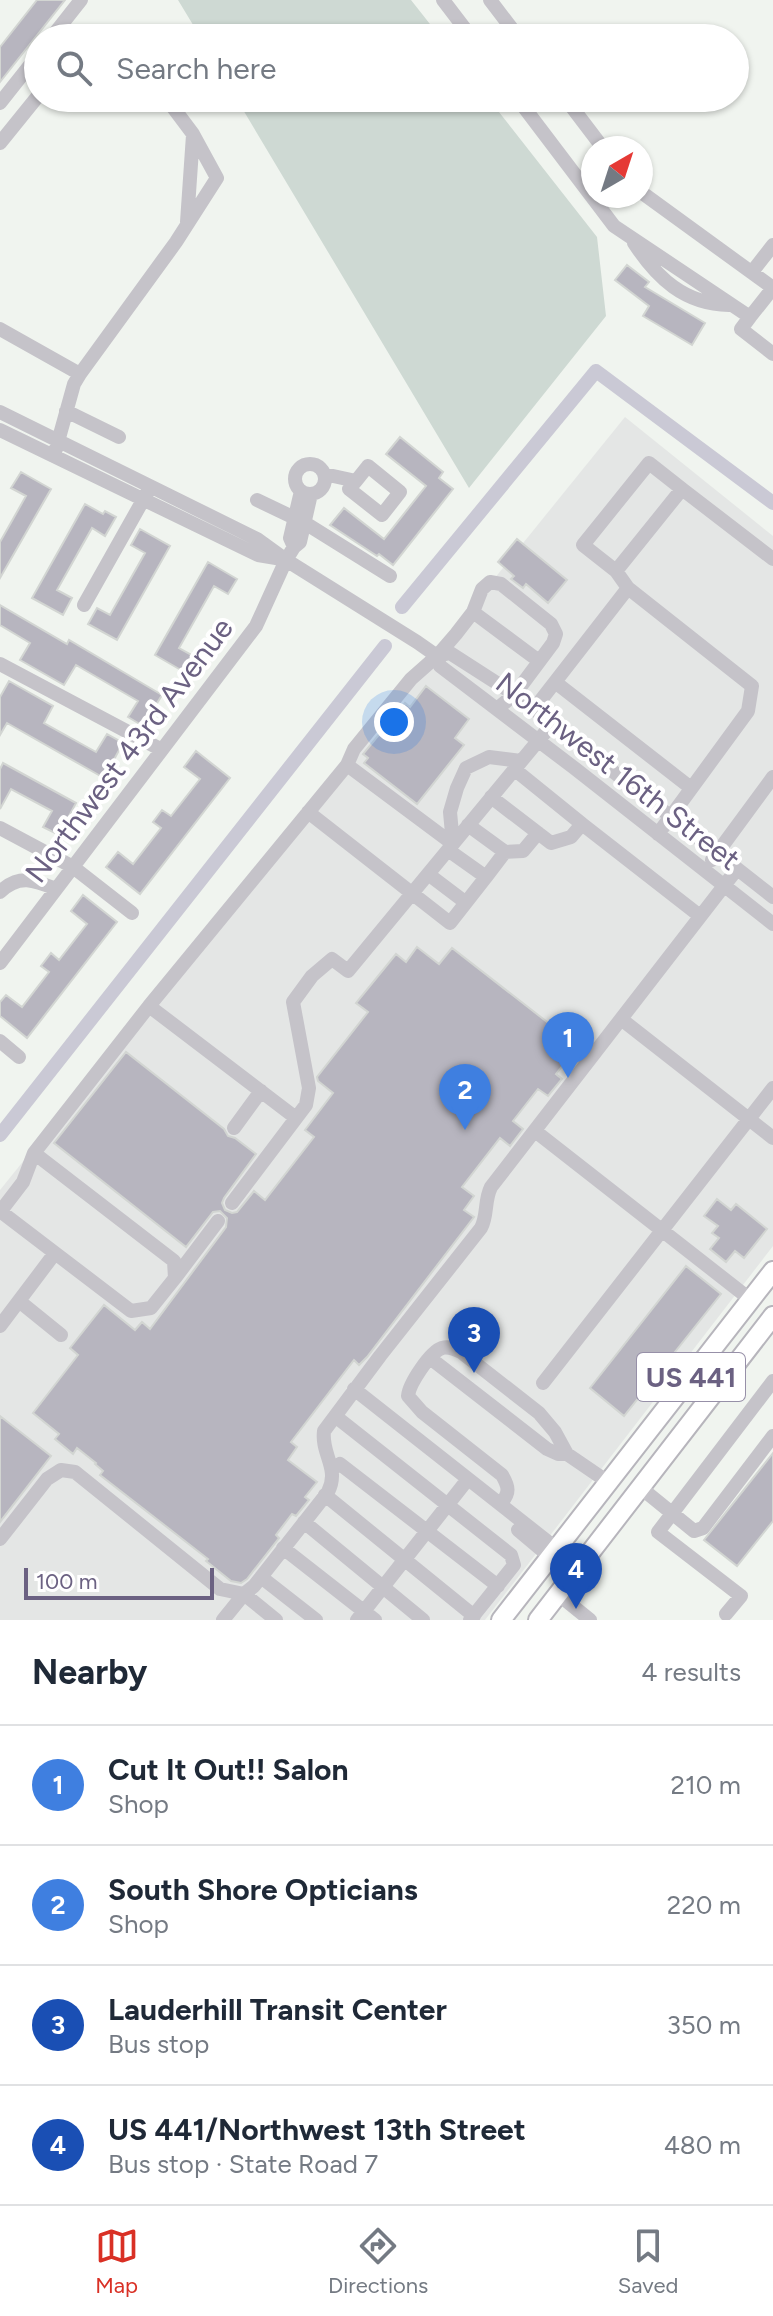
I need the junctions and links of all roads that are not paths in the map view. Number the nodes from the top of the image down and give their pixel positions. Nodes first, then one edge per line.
1 (81, 0) edge
2 (444, 0) edge
3 (490, 0) edge
4 (62, 24) edge
5 (462, 24) edge
6 (508, 24) edge
7 (24, 73) edge
8 (0, 103) edge
9 (25, 112) edge
10 (176, 112) edge
11 (528, 112) edge
12 (576, 112) edge
13 (193, 134) junction
14 (594, 136) edge
15 (0, 143) edge
16 (653, 201) edge
17 (186, 225) junction
18 (773, 245) edge
19 (752, 272) junction
20 (771, 295) edge
21 (750, 317) junction
22 (0, 329) edge
23 (773, 354) edge
24 (80, 374) junction
25 (66, 411) junction
26 (6, 415) edge
27 (2, 436) edge
28 (119, 437) dead end
29 (55, 448) junction
30 (324, 474) junction
31 (356, 481) dead end
32 (151, 486) junction
33 (682, 489) junction
34 (306, 492) junction
35 (143, 500) junction
36 (257, 500) dead end
37 (300, 521) junction
38 (290, 554) junction
39 (773, 559) edge
40 (616, 571) junction
41 (390, 576) dead end
42 (628, 588) junction
43 (84, 605) dead end
44 (473, 612) junction
45 (437, 656) junction
46 (539, 661) junction
47 (0, 664) edge
48 (555, 682) junction
49 (515, 694) junction
50 (497, 709) junction
51 (534, 709) junction
52 (552, 724) junction
53 (538, 740) junction
54 (162, 750) junction
55 (347, 765) junction
56 (518, 765) junction
57 (773, 777) edge
58 (691, 788) junction
59 (491, 797) junction
60 (308, 812) junction
61 (670, 817) junction
62 (582, 824) junction
63 (468, 825) junction
64 (0, 828) edge
65 (538, 833) junction
66 (658, 834) junction
67 (450, 847) junction
68 (505, 852) junction
69 (717, 853) junction
70 (73, 867) junction
71 (737, 869) junction
72 (704, 870) junction
73 (428, 874) junction
74 (486, 877) junction
75 (724, 886) junction
76 (56, 889) junction
77 (0, 892) edge
78 (412, 894) junction
79 (773, 897) edge
80 (465, 902) junction
81 (132, 913) dead end
82 (700, 916) junction
83 (773, 924) edge
84 (2, 956) edge
85 (149, 1006) junction
86 (621, 1019) junction
87 (0, 1041) edge
88 (19, 1057) dead end
89 (261, 1091) junction
90 (771, 1094) edge
91 (296, 1118) junction
92 (749, 1119) junction
93 (234, 1128) dead end
94 (535, 1131) junction
95 (773, 1138) edge
96 (34, 1153) junction
97 (232, 1203) dead end
98 (0, 1212) edge
99 (218, 1221) dead end
100 (662, 1230) junction
101 (55, 1253) junction
102 (773, 1271) edge
103 (175, 1278) junction
104 (751, 1300) junction
105 (19, 1301) junction
106 (773, 1316) edge
107 (0, 1326) edge
108 (61, 1335) dead end
109 (430, 1358) junction
110 (773, 1381) edge
111 (543, 1383) dead end
112 (354, 1389) junction
113 (335, 1416) junction
114 (645, 1436) junction
115 (773, 1436) edge
116 (567, 1454) junction
117 (332, 1469) junction
118 (468, 1479) junction
119 (608, 1482) junction
120 (641, 1488) junction
121 (325, 1495) junction
122 (495, 1500) junction
123 (448, 1505) junction
124 (672, 1513) junction
125 (304, 1522) junction
126 (427, 1531) junction
127 (0, 1539) edge
128 (283, 1548) junction
129 (554, 1553) junction
130 (404, 1560) junction
131 (261, 1577) junction
132 (498, 1586) junction
133 (383, 1588) junction
134 (244, 1594) junction
135 (558, 1594) junction
136 (365, 1617) edge
137 (730, 1617) edge
138 (472, 1618) edge
139 (223, 1620) edge
140 (276, 1620) edge
141 (316, 1620) edge
142 (423, 1620) edge
143 (501, 1620) edge
144 (538, 1620) edge
145 (590, 1620) edge

1 - 4 street
2 - 5 street
3 - 6 street
7 - 8 street
9 - 15 street
10 - 13 street
11 - 21 street
12 - 14 street
13 - 17 street
13 - 17 street
16 - 19 street
17 - 24 street
18 - 19 street
19 - 20 street
20 - 21 street
21 - 23 street
22 - 24 street
24 - 25 street
25 - 28 street
25 - 29 street
26 - 27 street
26 - 29 street, Northwest 16th Street
27 - 29 street, Northwest 16th Street
29 - 32 street, Northwest 16th Street
29 - 35 street, Northwest 16th Street
30 - 31 street
30 - 34 street
30 - 34 street
32 - 35 street
32 - 38 street, Northwest 16th Street
33 - 39 street
33 - 40 street
33 - 40 street
34 - 37 street
35 - 38 street, Northwest 16th Street
35 - 43 street
36 - 37 street
37 - 38 street
37 - 41 street
38 - 45 street, Northwest 16th Street
38 - 54 street, Northwest 43rd Avenue
40 - 42 street
42 - 48 street
42 - 58 street
44 - 45 street
44 - 46 street
44 - 46 street
45 - 49 street, Northwest 16th Street
45 - 50 street, Northwest 16th Street
45 - 55 street
46 - 49 street
47 - 54 street
48 - 51 street
48 - 58 street
49 - 50 street
49 - 51 street, Northwest 16th Street
50 - 53 street, Northwest 16th Street
51 - 52 street, Northwest 16th Street
52 - 53 street
52 - 61 street, Northwest 16th Street
53 - 56 street
53 - 66 street, Northwest 16th Street
54 - 70 street, Northwest 43rd Avenue
55 - 60 street
55 - 67 street
56 - 59 street
56 - 62 street
56 - 67 street
57 - 69 street
58 - 61 street
59 - 63 street
59 - 65 street
60 - 78 street
60 - 85 street
61 - 66 street
61 - 69 street, Northwest 16th Street
62 - 65 street
62 - 82 street
63 - 67 street
63 - 68 street
64 - 70 street
65 - 68 street
66 - 72 street, Northwest 16th Street
67 - 73 street
67 - 74 street
68 - 74 street
69 - 71 street, Northwest 16th Street
69 - 72 street
70 - 76 street, Northwest 43rd Avenue
70 - 81 street
71 - 75 street
71 - 79 street, Northwest 16th Street
72 - 75 street, Northwest 16th Street
73 - 78 street
73 - 80 street
74 - 80 street
75 - 82 street
75 - 83 street, Northwest 16th Street
76 - 77 street
76 - 84 street, Northwest 43rd Avenue
78 - 80 street
78 - 91 street
82 - 86 street
85 - 89 street
85 - 96 street
86 - 92 street
86 - 94 street
87 - 88 street
89 - 91 street
89 - 93 street
90 - 92 street
91 - 97 street
92 - 95 street
92 - 100 street
94 - 100 street
94 - 112 street
96 - 98 street
96 - 103 street
98 - 101 street
99 - 103 street
100 - 104 street
100 - 111 street
101 - 103 street
101 - 105 street
102 - 104 main road, US 441
104 - 114 main road, US 441
105 - 107 street
105 - 108 street
106 - 120 main road, US 441
109 - 116 street
109 - 116 street
109 - 122 street
110 - 124 street
112 - 113 street
112 - 118 street
113 - 117 street
113 - 123 street
114 - 119 main road, US 441
114 - 120 main road
115 - 124 street
116 - 119 street
117 - 121 street
117 - 126 street
118 - 122 street
118 - 123 street
119 - 120 main road
119 - 129 main road, US 441
120 - 124 street
120 - 135 main road, US 441
121 - 125 street
121 - 130 street
122 - 129 street
123 - 126 street
123 - 132 street
124 - 137 street
125 - 128 street
125 - 133 street
126 - 130 street
126 - 132 street
127 - 134 street
128 - 131 street
128 - 136 street
129 - 135 main road
129 - 143 main road, US 441
130 - 133 street
130 - 138 street
131 - 134 street
131 - 141 street
132 - 138 street
133 - 136 street
133 - 142 street
134 - 139 street
134 - 140 street
135 - 144 main road, US 441
135 - 145 street

